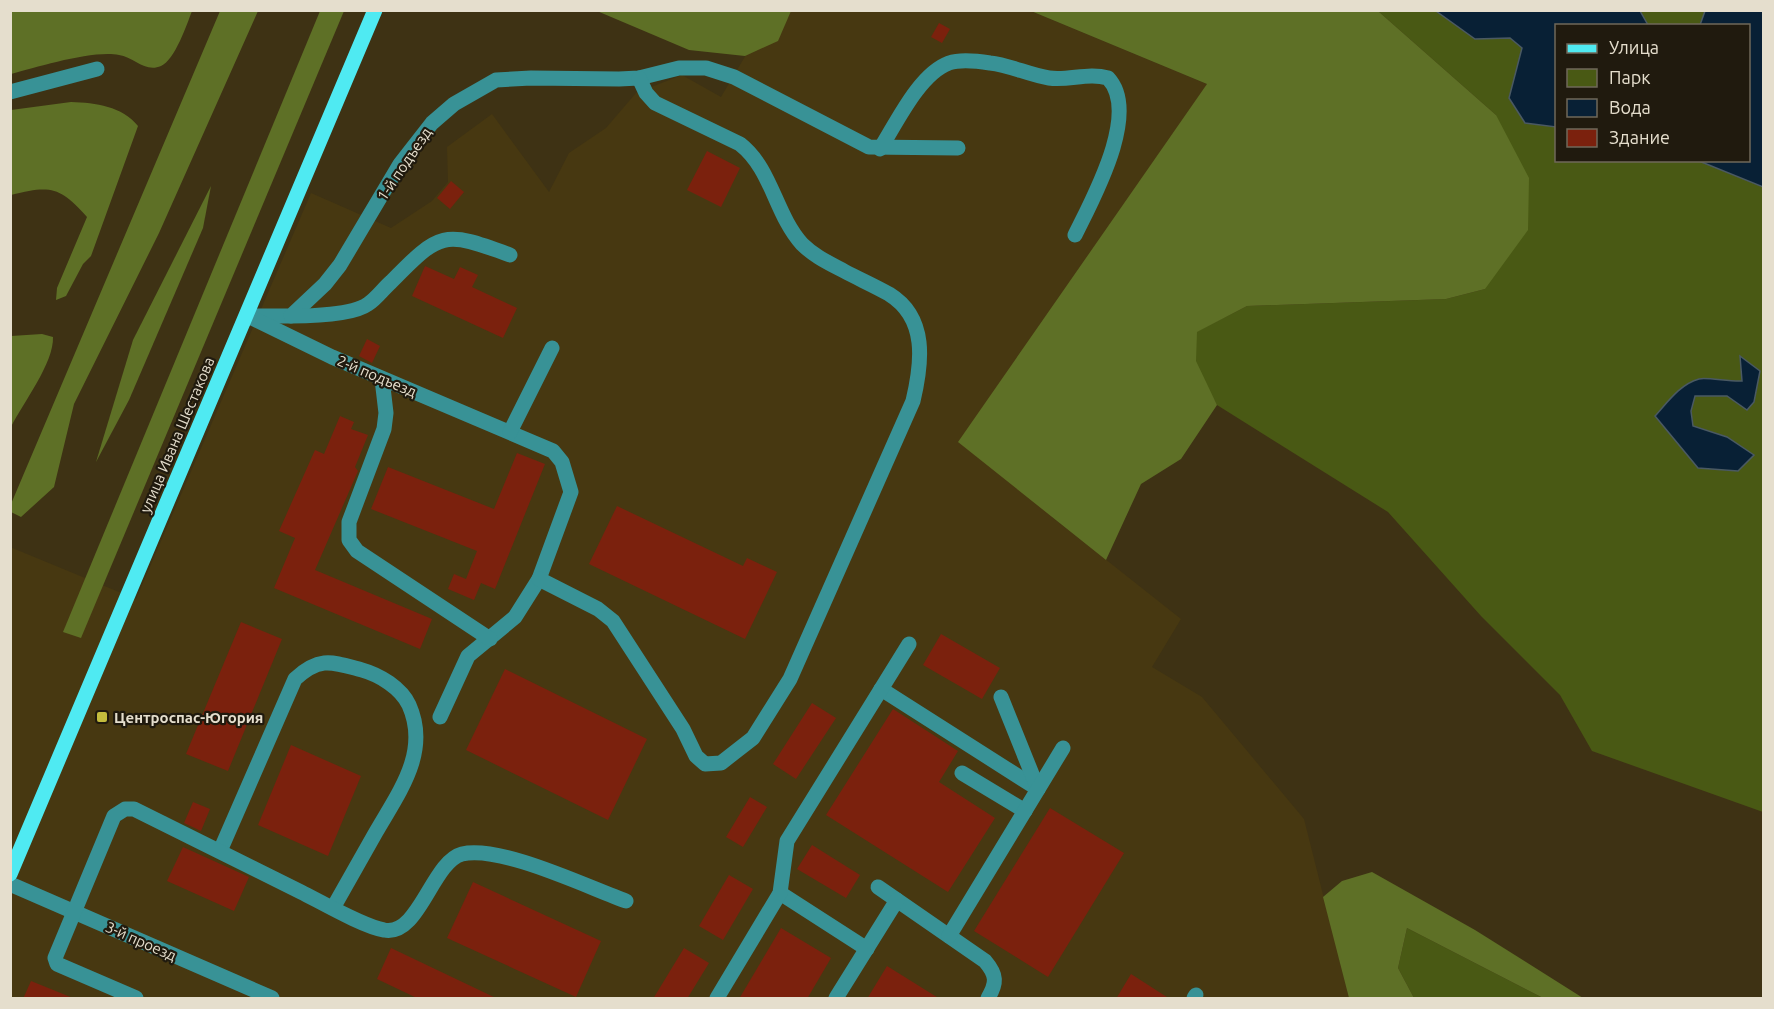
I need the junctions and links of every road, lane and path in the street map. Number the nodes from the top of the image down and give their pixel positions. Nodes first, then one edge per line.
1 (375, 10) edge
2 (98, 69) dead end
3 (639, 78) junction
4 (10, 92) edge
5 (958, 148) dead end
6 (880, 149) junction
7 (1075, 235) dead end
8 (510, 255) dead end
9 (247, 316) junction
10 (291, 316) junction
11 (552, 348) dead end
12 (382, 379) junction
13 (510, 432) junction
14 (539, 579) junction
15 (490, 639) junction
16 (909, 644) dead end
17 (881, 689) junction
18 (1001, 697) dead end
19 (440, 717) dead end
20 (1063, 748) dead end
21 (962, 773) dead end
22 (1038, 789) junction
23 (1025, 812) junction
24 (220, 851) junction
25 (10, 874) edge
26 (10, 884) edge
27 (878, 887) dead end
28 (780, 893) junction
29 (897, 900) junction
30 (626, 901) dead end
31 (333, 908) junction
32 (75, 912) junction
33 (949, 936) junction
34 (867, 949) junction
35 (136, 999) edge
36 (272, 999) edge
37 (717, 999) edge
38 (836, 999) edge
39 (988, 999) edge

1 - 9 main road, улица Ивана Шестакова
2 - 4 street
3 - 6 street, 1-й подъезд
3 - 10 street, 1-й подъезд
3 - 14 street
5 - 6 street
6 - 7 street
8 - 10 street
9 - 10 street
9 - 12 street, 2-й подъезд
9 - 25 main road, улица Ивана Шестакова
11 - 13 street
12 - 13 street, 2-й подъезд
12 - 15 street
13 - 14 street, 2-й подъезд
14 - 15 street, 2-й подъезд
15 - 19 street, 2-й подъезд
16 - 17 street
17 - 22 street
17 - 28 street
18 - 22 street
20 - 22 street
21 - 23 street
22 - 23 street
23 - 33 street
24 - 31 street
24 - 31 street
24 - 32 street
26 - 32 street, 3-й проезд
27 - 29 street
28 - 34 street
28 - 37 street
29 - 33 street
29 - 34 street
30 - 31 street
32 - 35 street
32 - 36 street, 3-й проезд
33 - 39 street
34 - 38 street

